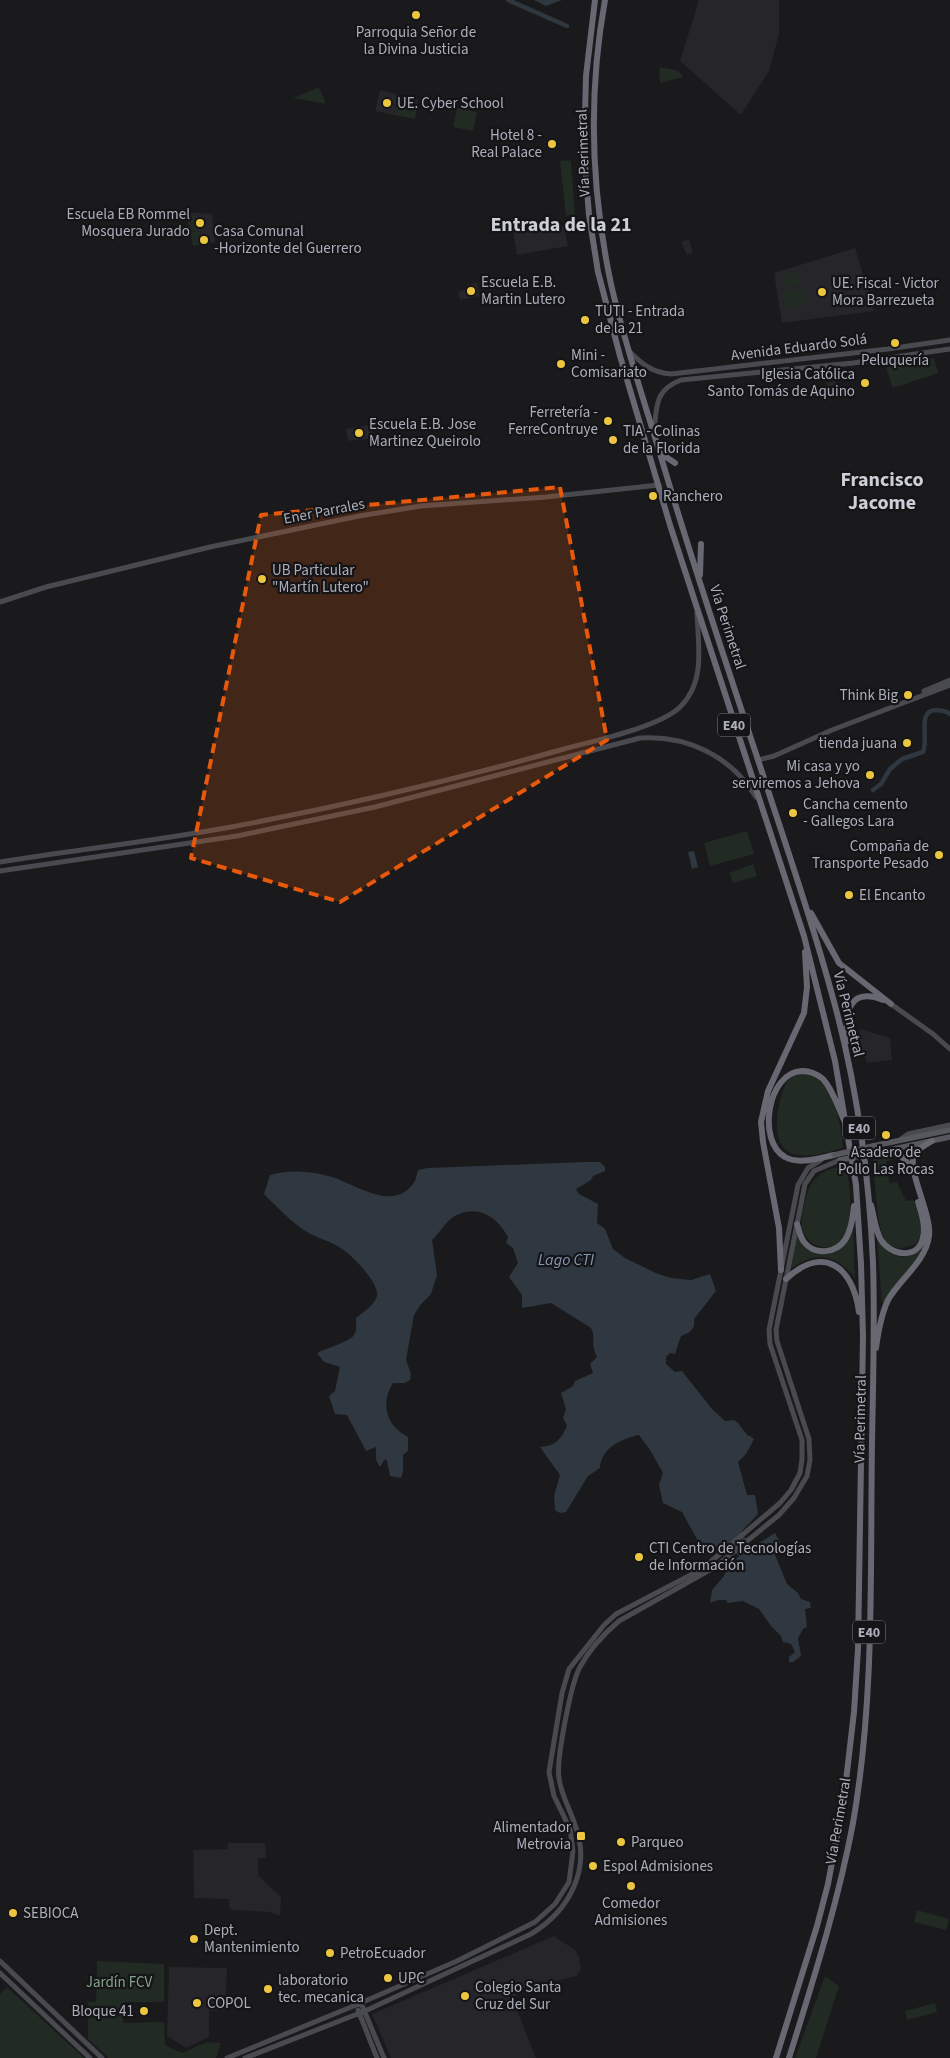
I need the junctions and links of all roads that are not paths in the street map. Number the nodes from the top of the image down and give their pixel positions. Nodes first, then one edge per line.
1 (595, 0) edge
2 (605, 0) edge
3 (950, 340) edge
4 (950, 349) edge
5 (629, 351) junction
6 (852, 354) junction
7 (853, 363) junction
8 (654, 432) junction
9 (660, 453) junction
10 (675, 463) dead end
11 (659, 485) junction
12 (700, 544) dead end
13 (699, 578) junction
14 (0, 602) edge
15 (696, 604) junction
16 (950, 680) edge
17 (950, 685) edge
18 (923, 693) junction
19 (758, 760) junction
20 (520, 762) junction
21 (522, 770) junction
22 (763, 810) junction
23 (0, 862) edge
24 (0, 871) edge
25 (804, 901) junction
26 (804, 936) junction
27 (891, 1004) junction
28 (950, 1050) edge
29 (848, 1059) junction
30 (950, 1125) edge
31 (847, 1127) junction
32 (950, 1130) edge
33 (950, 1138) edge
34 (935, 1140) junction
35 (899, 1141) junction
36 (874, 1150) junction
37 (883, 1152) junction
38 (834, 1155) junction
39 (840, 1160) joint
40 (856, 1185) junction
41 (868, 1197) junction
42 (797, 1224) junction
43 (781, 1270) junction
44 (786, 1279) junction
45 (777, 1286) junction
46 (784, 1288) junction
47 (772, 1316) junction
48 (778, 1316) junction
49 (863, 1336) junction
50 (873, 1384) junction
51 (798, 1401) junction
52 (790, 1403) junction
53 (1, 1964) edge
54 (0, 1973) edge
55 (359, 2004) junction
56 (45, 2005) junction
57 (41, 2011) junction
58 (362, 2012) junction
59 (87, 2044) junction
60 (81, 2050) junction
61 (90, 2058) edge
62 (102, 2058) edge
63 (227, 2058) edge
64 (245, 2058) edge
65 (377, 2058) edge
66 (384, 2058) edge
67 (776, 2058) edge
68 (789, 2058) edge

1 - 11 highway, Vía Perimetral / E40
2 - 5 highway, Vía Perimetral / E40
3 - 6 street, Avenida Eduardo Solá
4 - 7 street, Avenida Eduardo Solá
5 - 6 street, Avenida Eduardo Solá
5 - 8 highway, Vía Perimetral / E40
6 - 7 street
7 - 8 street, Avenida Eduardo Solá
8 - 9 highway, Vía Perimetral / E40
9 - 10 highway
9 - 13 highway, Vía Perimetral / E40
11 - 14 street, Ener Parrales
11 - 15 highway, Vía Perimetral / E40
12 - 13 highway
13 - 19 highway, Vía Perimetral / E40
15 - 20 street
15 - 22 highway, Vía Perimetral / E40
16 - 18 street
17 - 18 street
18 - 19 street
19 - 25 highway, Vía Perimetral / E40
20 - 21 street
20 - 23 street
21 - 22 street
21 - 24 street
22 - 26 highway, Vía Perimetral / E40
25 - 27 highway
25 - 29 highway, Vía Perimetral / E40
26 - 31 highway, Vía Perimetral / E40
26 - 43 highway
27 - 28 street
27 - 29 highway
29 - 41 highway, Vía Perimetral / E40
30 - 35 street
31 - 38 highway
31 - 40 highway, Vía Perimetral / E40
32 - 35 main road
33 - 34 main road
34 - 37 main road
34 - 50 highway
35 - 36 main road
36 - 37 main road
36 - 38 main road, bridge
36 - 39 main road, bridge
37 - 41 highway
38 - 43 street
39 - 42 street
40 - 42 highway
40 - 49 highway, Vía Perimetral / E40
41 - 50 highway, Vía Perimetral / E40
42 - 44 street
43 - 45 street
44 - 46 street
44 - 49 highway
45 - 46 street
45 - 47 street
46 - 48 street
47 - 48 street
47 - 52 street
48 - 51 street
49 - 67 highway, Vía Perimetral / E40
50 - 68 highway, Vía Perimetral / E40
51 - 52 street
51 - 58 street
52 - 55 street
53 - 56 street
54 - 57 street
55 - 58 street
55 - 63 street
56 - 57 street
56 - 59 street
57 - 60 street
58 - 64 street
58 - 65 street
58 - 66 street
59 - 60 street
59 - 62 street
60 - 61 street

